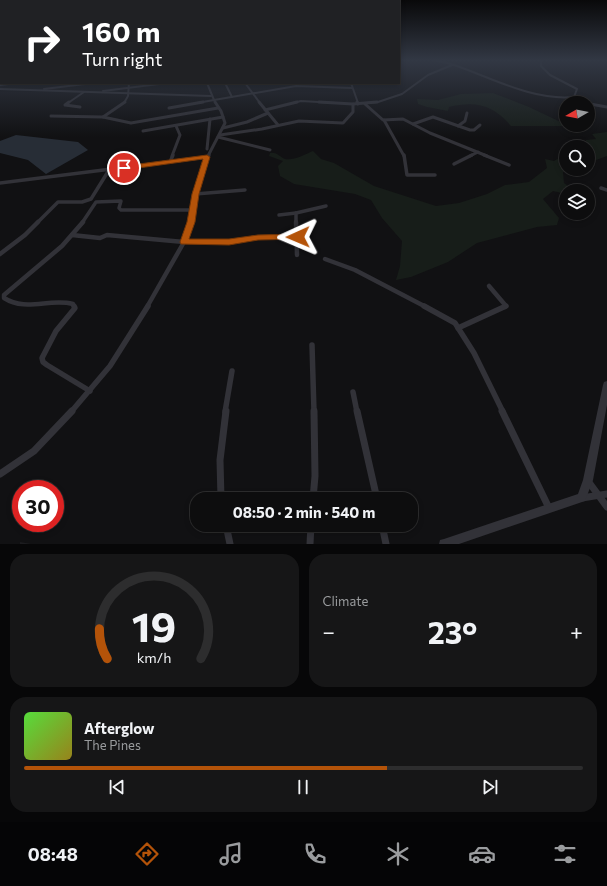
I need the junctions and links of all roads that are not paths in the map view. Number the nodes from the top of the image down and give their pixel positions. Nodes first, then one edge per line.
1 (72, 85) edge
2 (149, 85) edge
3 (208, 85) edge
4 (225, 85) edge
5 (247, 85) edge
6 (414, 85) edge
7 (513, 85) edge
8 (570, 85) edge
9 (130, 88) junction
10 (352, 88) joint
11 (0, 89) edge
12 (31, 90) junction
13 (84, 92) junction
14 (90, 93) junction
15 (130, 94) junction
16 (252, 94) junction
17 (575, 96) edge
18 (232, 97) junction
19 (559, 97) edge
20 (212, 98) junction
21 (353, 104) junction
22 (358, 104) junction
23 (365, 104) junction
24 (595, 105) edge
25 (80, 107) dead end
26 (607, 107) edge
27 (169, 108) dead end
28 (218, 108) junction
29 (265, 110) junction
30 (467, 113) dead end
31 (268, 114) junction
32 (52, 116) dead end
33 (103, 117) junction
34 (223, 117) junction
35 (210, 119) junction
36 (384, 120) junction
37 (413, 124) junction
38 (278, 125) junction
39 (480, 125) dead end
40 (176, 126) junction
41 (458, 126) junction
42 (223, 128) junction
43 (143, 131) dead end
44 (219, 136) junction
45 (207, 149) dead end
46 (270, 150) dead end
47 (478, 152) junction
48 (207, 157) junction
49 (170, 162) junction
50 (454, 164) dead end
51 (509, 165) dead end
52 (109, 170) junction
53 (435, 175) dead end
54 (0, 183) edge
55 (601, 188) dead end
56 (244, 190) dead end
57 (607, 190) edge
58 (195, 194) junction
59 (326, 206) dead end
60 (192, 210) junction
61 (296, 213) junction
62 (279, 215) dead end
63 (72, 235) junction
64 (298, 237) junction
65 (184, 242) junction
66 (0, 254) edge
67 (297, 255) dead end
68 (325, 259) dead end
69 (489, 286) dead end
70 (458, 328) junction
71 (312, 346) dead end
72 (232, 371) dead end
73 (607, 385) edge
74 (90, 391) junction
75 (353, 392) dead end
76 (605, 404) edge
77 (0, 474) edge
78 (588, 480) junction
79 (221, 492) edge
80 (314, 492) edge
81 (375, 492) edge
82 (603, 495) edge
83 (582, 498) junction
84 (607, 507) edge
85 (549, 508) junction
86 (227, 532) edge
87 (310, 532) edge
88 (383, 532) edge
89 (230, 544) edge
90 (310, 544) edge
91 (386, 544) edge
92 (444, 544) edge

1 - 12 street
2 - 9 street
3 - 20 street
4 - 18 street
5 - 16 street
6 - 23 street
7 - 19 street
8 - 17 street
9 - 14 street
9 - 15 street
10 - 16 street
10 - 22 street
11 - 12 street
12 - 13 street
13 - 14 street
13 - 25 street
14 - 15 street
15 - 20 street
15 - 33 street
16 - 18 street
16 - 29 street
18 - 20 street
20 - 27 street
20 - 28 street
21 - 22 street
21 - 29 street
21 - 38 street
22 - 23 street
23 - 36 street
24 - 26 street
28 - 33 street
28 - 34 street
29 - 31 street
30 - 41 street
31 - 38 street
31 - 42 street
32 - 33 street
34 - 35 street
34 - 42 street
35 - 40 street
35 - 45 street
36 - 37 street
36 - 53 street
37 - 41 street
37 - 47 street
38 - 44 street
39 - 41 street
40 - 43 street
40 - 49 street
42 - 44 street
44 - 46 street
44 - 48 street
47 - 50 street
47 - 51 street
48 - 49 street
48 - 58 street
49 - 52 street
52 - 54 street
52 - 66 street
55 - 57 street
56 - 58 street
58 - 60 street
59 - 61 street
60 - 63 street
60 - 65 street
61 - 62 street
61 - 64 street
63 - 65 street
63 - 74 street
64 - 65 street
64 - 67 street
65 - 74 street
68 - 70 street
69 - 70 street
70 - 85 street
71 - 80 street
72 - 79 street
73 - 76 street
74 - 77 street
75 - 81 street
76 - 78 street
78 - 82 street
78 - 83 street
82 - 83 street
82 - 84 street
83 - 85 street
85 - 92 street
86 - 89 street
87 - 90 street
88 - 91 street

